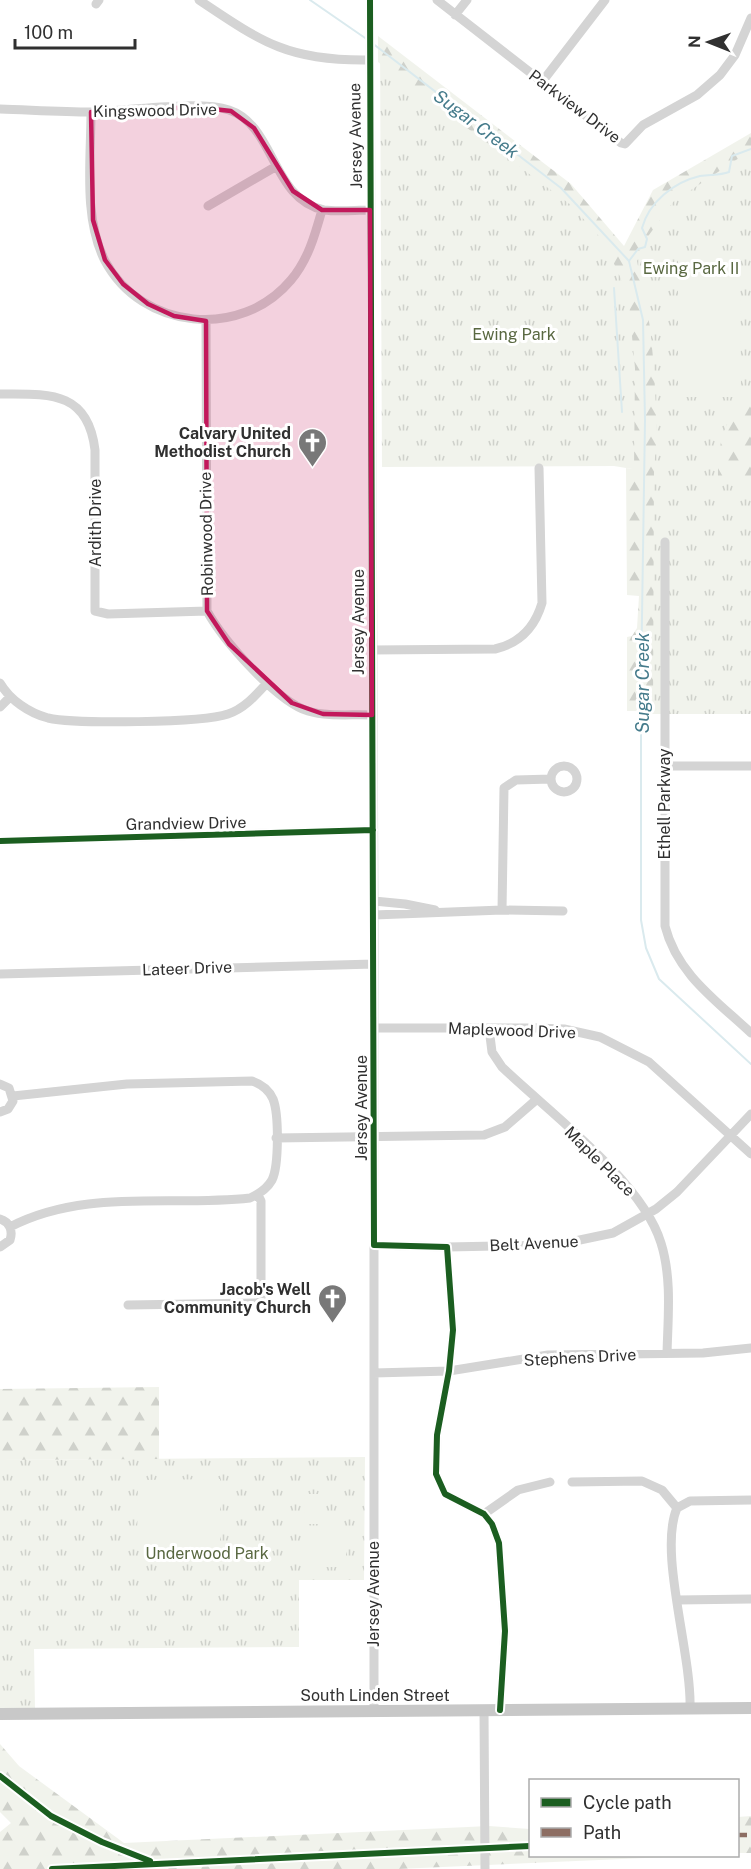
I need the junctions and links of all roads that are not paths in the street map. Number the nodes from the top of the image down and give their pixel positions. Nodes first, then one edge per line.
1 (200, 0) edge
2 (370, 0) edge
3 (437, 0) edge
4 (467, 0) edge
5 (605, 0) edge
6 (455, 15) junction
7 (751, 18) edge
8 (368, 57) junction
9 (542, 82) junction
10 (0, 109) edge
11 (91, 112) junction
12 (275, 167) junction
13 (208, 206) dead end
14 (322, 210) junction
15 (370, 210) junction
16 (206, 321) junction
17 (0, 394) edge
18 (539, 468) dead end
19 (665, 542) dead end
20 (207, 611) junction
21 (372, 650) junction
22 (0, 683) edge
23 (267, 683) junction
24 (10, 697) junction
25 (0, 707) edge
26 (372, 715) junction
27 (664, 766) junction
28 (751, 766) edge
29 (551, 779) dead end
30 (373, 830) junction
31 (0, 841) edge
32 (374, 902) junction
33 (502, 910) junction
34 (563, 911) dead end
35 (443, 912) junction
36 (374, 915) junction
37 (374, 964) junction
38 (0, 974) edge
39 (375, 1028) junction
40 (489, 1028) junction
41 (751, 1033) edge
42 (0, 1084) edge
43 (13, 1096) junction
44 (536, 1100) junction
45 (0, 1112) edge
46 (751, 1114) edge
47 (374, 1136) junction
48 (731, 1137) junction
49 (276, 1138) junction
50 (751, 1154) edge
51 (258, 1194) junction
52 (648, 1214) junction
53 (0, 1219) edge
54 (10, 1227) junction
55 (374, 1245) junction
56 (0, 1247) edge
57 (447, 1247) junction
58 (128, 1305) dead end
59 (751, 1348) edge
60 (667, 1353) junction
61 (449, 1371) junction
62 (374, 1373) junction
63 (550, 1482) dead end
64 (572, 1482) dead end
65 (751, 1500) edge
66 (677, 1508) junction
67 (484, 1514) junction
68 (751, 1599) edge
69 (678, 1600) junction
70 (751, 1708) edge
71 (690, 1709) junction
72 (484, 1710) junction
73 (500, 1710) junction
74 (374, 1711) junction
75 (0, 1714) edge
76 (485, 1869) edge

1 - 8 street
2 - 8 street, Jersey Avenue
3 - 6 street, Parkview Drive
4 - 6 street
5 - 9 street
6 - 9 street, Parkview Drive
7 - 9 street, Parkview Drive
8 - 15 street, Jersey Avenue
10 - 11 street, Kingswood Drive
11 - 12 street, Kingswood Drive
11 - 16 street
12 - 13 street
12 - 14 street, Kingswood Drive
14 - 15 street
14 - 16 street
15 - 21 street, Jersey Avenue
16 - 20 street, Robinwood Drive
17 - 20 street, Ardith Drive
18 - 21 street
19 - 27 street, Ethell Parkway
20 - 23 street, Robinwood Drive
21 - 26 street, Jersey Avenue
22 - 24 street
23 - 24 street
23 - 26 street, Robinwood Drive
24 - 25 street
26 - 30 street, Jersey Avenue
27 - 28 street
27 - 41 street, Ethell Parkway
29 - 33 street
30 - 31 street, Grandview Drive
30 - 32 street, Jersey Avenue
32 - 35 street
32 - 36 street, Jersey Avenue
33 - 34 street
33 - 35 street
35 - 36 street
36 - 37 street, Jersey Avenue
37 - 38 street, Lateer Drive
37 - 39 street, Jersey Avenue
39 - 40 street, Maplewood Drive
39 - 47 street, Jersey Avenue
40 - 44 street, Maple Place
40 - 48 street, Maplewood Drive
42 - 43 street
43 - 45 street
43 - 49 street
44 - 47 street
44 - 52 street, Maple Place
46 - 48 street, Belt Avenue
47 - 49 street
47 - 55 street, Jersey Avenue
48 - 50 street, Maplewood Drive
48 - 52 street, Belt Avenue
49 - 51 street
51 - 54 street
51 - 58 street
52 - 57 street, Belt Avenue
52 - 60 street, Maple Place
53 - 54 street
54 - 56 street
55 - 57 street, Belt Avenue
55 - 62 street, Jersey Avenue
57 - 61 street
59 - 60 street, Stephens Drive
60 - 61 street, Stephens Drive
61 - 62 street, Stephens Drive
61 - 67 street
62 - 74 street, Jersey Avenue
63 - 67 street
64 - 66 street
65 - 66 street
66 - 69 street
67 - 73 street
68 - 69 street
69 - 71 street
70 - 71 main road, South Linden Street
71 - 73 main road, South Linden Street
72 - 73 main road, South Linden Street
72 - 74 main road, South Linden Street
72 - 76 street
74 - 75 main road, South Linden Street

